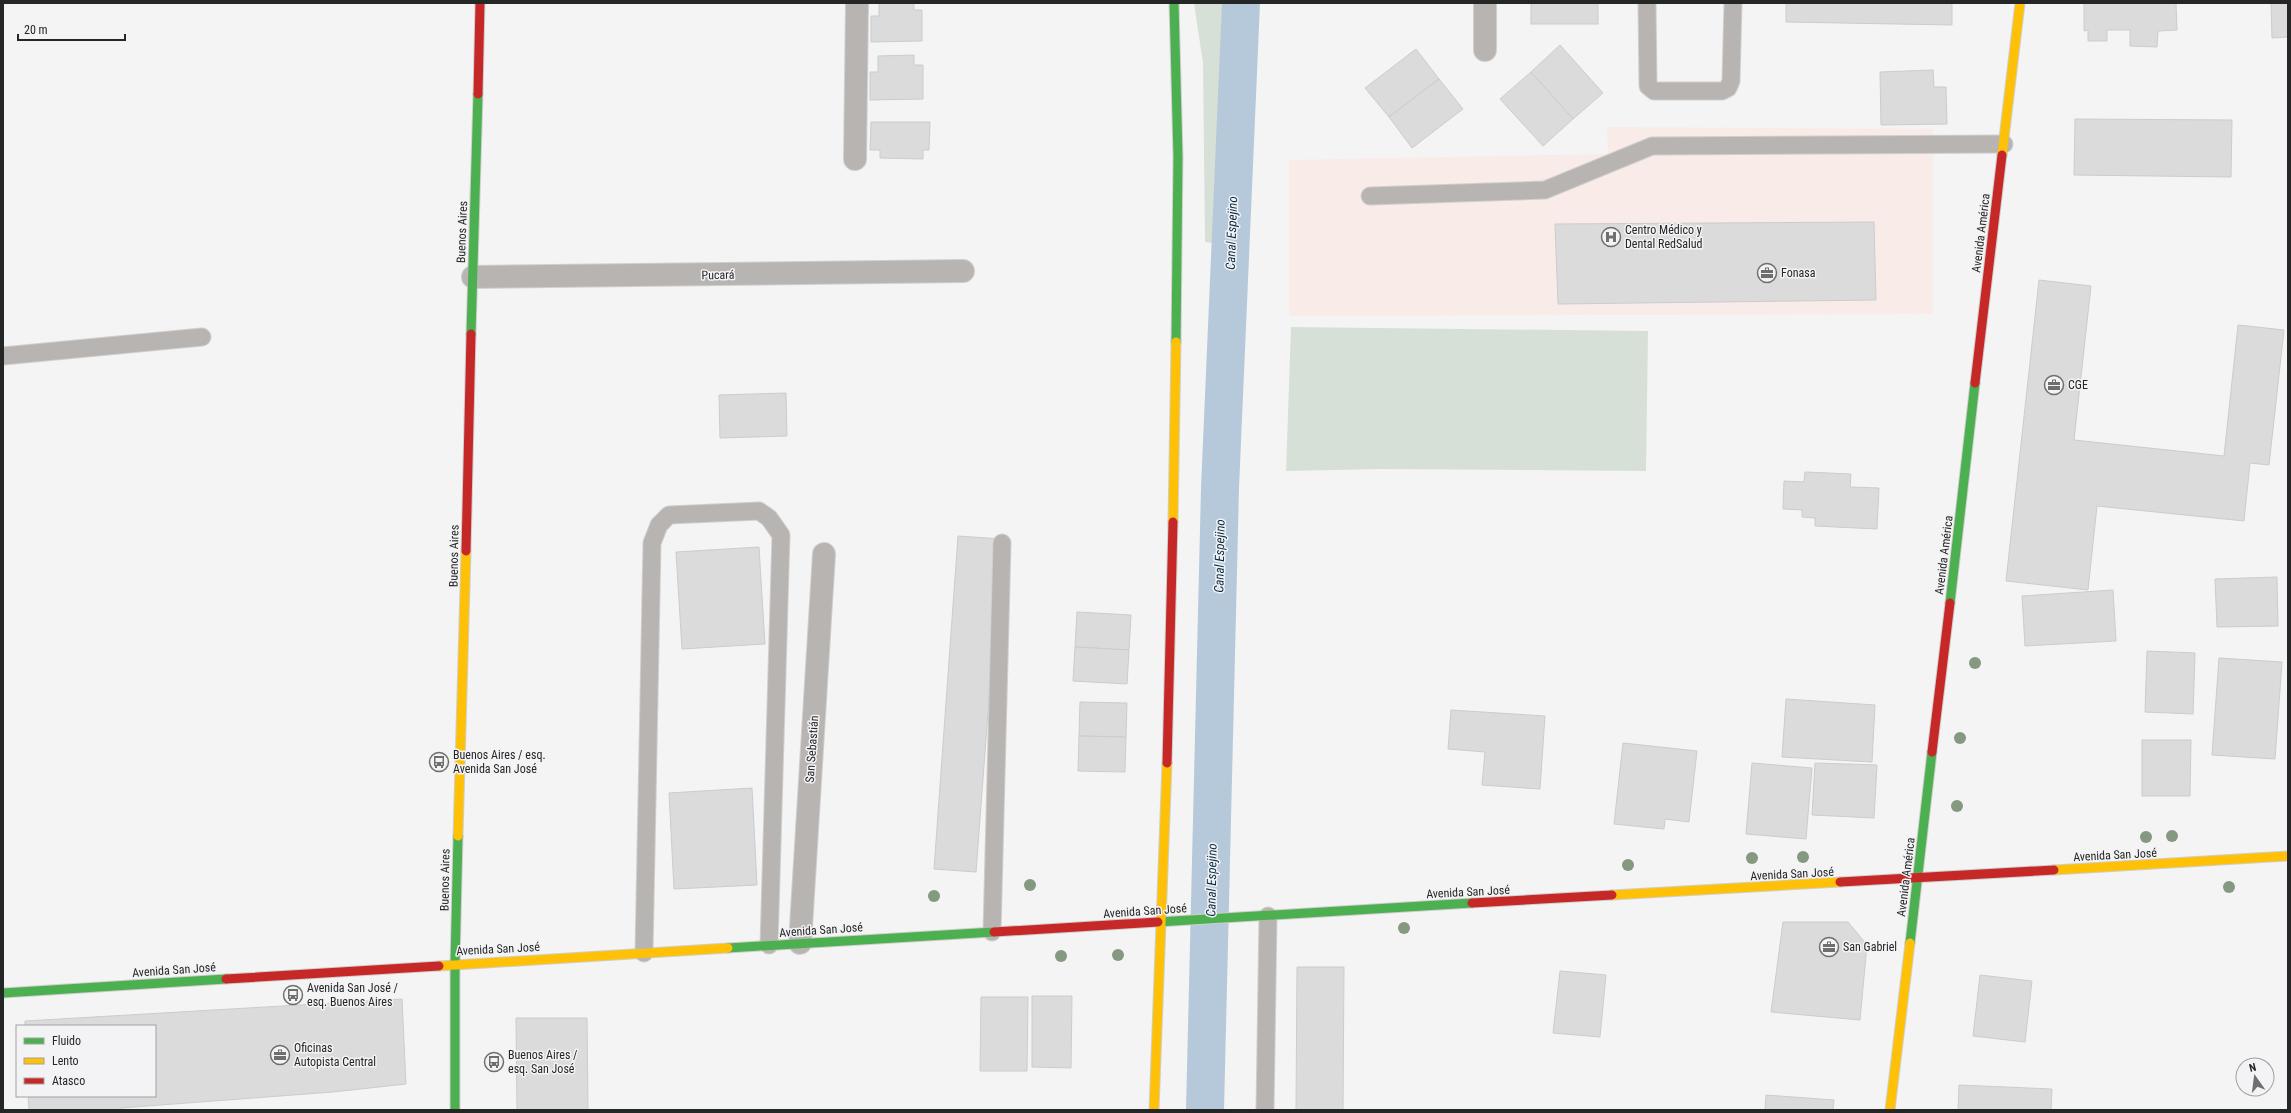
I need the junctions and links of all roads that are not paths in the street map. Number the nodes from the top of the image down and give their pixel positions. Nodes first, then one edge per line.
1 (480, 3) edge
2 (857, 3) edge
3 (1174, 3) edge
4 (1485, 3) edge
5 (1647, 3) edge
6 (1733, 3) edge
7 (2020, 3) edge
8 (1485, 50) dead end
9 (2004, 144) junction
10 (855, 158) dead end
11 (1370, 196) dead end
12 (963, 271) dead end
13 (473, 276) junction
14 (202, 337) dead end
15 (3, 356) edge
16 (1002, 543) dead end
17 (824, 554) dead end
18 (2288, 856) edge
19 (1918, 878) junction
20 (1262, 916) junction
21 (1162, 922) junction
22 (992, 932) junction
23 (800, 943) junction
24 (769, 945) junction
25 (644, 953) junction
26 (455, 964) junction
27 (3, 993) edge
28 (455, 1110) edge
29 (1154, 1110) edge
30 (1265, 1110) edge
31 (1890, 1110) edge

1 - 13 street, Buenos Aires
2 - 10 street
3 - 21 street
4 - 8 street
5 - 6 lane
7 - 9 street, Avenida América
9 - 11 lane
9 - 19 street, Avenida América
12 - 13 street, Pucará
13 - 26 street, Buenos Aires
14 - 15 lane
16 - 22 lane
17 - 23 street, San Sebastián
18 - 19 street, Avenida San José
19 - 20 street, Avenida San José
19 - 31 street, Avenida América
20 - 21 street, Avenida San José
20 - 30 lane
21 - 22 street, Avenida San José
21 - 29 street
22 - 23 street, Avenida San José
23 - 24 street, Avenida San José
24 - 25 street, Avenida San José
24 - 25 lane
25 - 26 street, Avenida San José
26 - 27 street, Avenida San José
26 - 28 street, Buenos Aires

